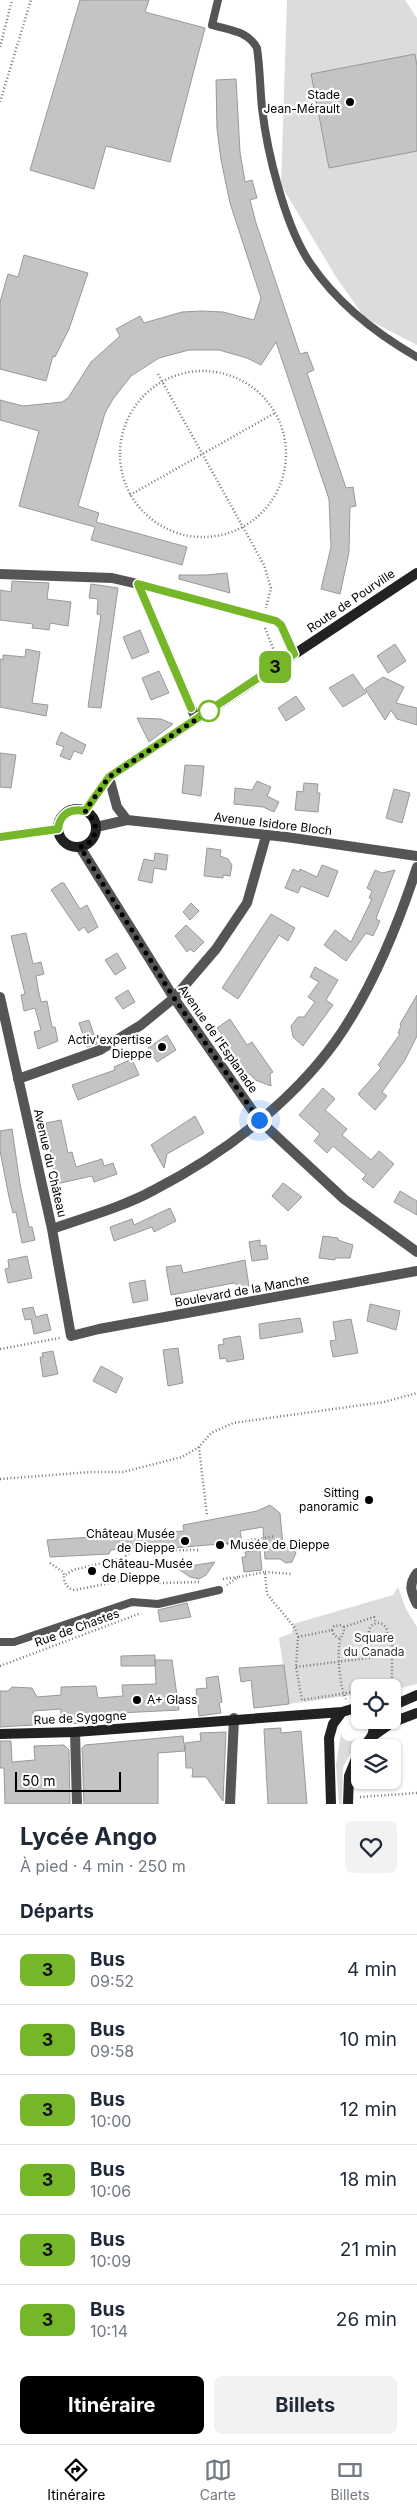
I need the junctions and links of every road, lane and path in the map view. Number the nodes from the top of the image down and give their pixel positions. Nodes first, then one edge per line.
1 (12, 0) edge
2 (30, 0) edge
3 (218, 0) edge
4 (0, 47) edge
5 (0, 102) edge
6 (417, 357) edge
7 (158, 374) dead end
8 (162, 381) junction
9 (275, 413) junction
10 (203, 455) junction
11 (130, 495) junction
12 (244, 527) junction
13 (417, 573) edge
14 (0, 574) edge
15 (138, 584) junction
16 (264, 617) junction
17 (294, 654) junction
18 (280, 663) junction
19 (196, 719) junction
20 (109, 777) junction
21 (85, 811) junction
22 (127, 820) junction
23 (96, 826) junction
24 (58, 829) junction
25 (266, 836) junction
26 (0, 837) edge
27 (80, 847) junction
28 (417, 856) edge
29 (417, 867) edge
30 (0, 997) edge
31 (174, 998) junction
32 (18, 1079) junction
33 (259, 1120) junction
34 (52, 1229) junction
35 (417, 1252) edge
36 (417, 1271) edge
37 (71, 1336) junction
38 (0, 1349) edge
39 (417, 1393) edge
40 (200, 1447) junction
41 (0, 1479) edge
42 (207, 1516) dead end
43 (275, 1536) dead end
44 (228, 1544) dead end
45 (198, 1550) dead end
46 (50, 1563) dead end
47 (265, 1572) junction
48 (417, 1573) edge
49 (292, 1574) dead end
50 (64, 1576) junction
51 (238, 1577) junction
52 (220, 1580) dead end
53 (201, 1582) dead end
54 (219, 1590) joint
55 (158, 1604) junction
56 (417, 1604) edge
57 (376, 1623) junction
58 (344, 1627) junction
59 (332, 1630) junction
60 (298, 1637) junction
61 (386, 1638) junction
62 (340, 1639) junction
63 (0, 1642) edge
64 (393, 1654) junction
65 (340, 1662) junction
66 (0, 1666) edge
67 (296, 1668) junction
68 (392, 1679) edge
69 (351, 1692) edge
70 (342, 1694) junction
71 (417, 1695) edge
72 (401, 1702) edge
73 (351, 1711) edge
74 (417, 1713) edge
75 (318, 1714) junction
76 (234, 1718) junction
77 (374, 1729) edge
78 (330, 1730) junction
79 (74, 1732) junction
80 (0, 1734) edge
81 (373, 1736) junction
82 (370, 1739) edge
83 (351, 1771) edge
84 (417, 1793) edge
85 (348, 1801) edge
86 (77, 1804) edge
87 (230, 1804) edge
88 (331, 1804) edge

1 - 4 path
2 - 5 path
3 - 6 lane
7 - 8 path
8 - 9 path
8 - 10 path
8 - 11 path
9 - 10 path
9 - 12 path
10 - 11 path
10 - 12 path
11 - 12 path
12 - 16 path
13 - 17 street, Route de Pourville
14 - 15 street
15 - 16 lane
15 - 19 street
16 - 17 lane
16 - 18 path
17 - 18 street, Route de Pourville
18 - 19 street, Route de Pourville
19 - 20 street, Route de Pourville
20 - 21 street, Route de Pourville
20 - 22 street
21 - 23 street
21 - 24 street
22 - 23 street, Avenue Isidore Bloch
22 - 25 street, Avenue Isidore Bloch
23 - 27 street
24 - 26 street
24 - 27 street
25 - 28 street, Avenue Isidore Bloch
25 - 31 street
27 - 31 street, Avenue de l'Esplanade
29 - 33 street
30 - 32 street, Avenue du Château
31 - 32 street
31 - 33 street, Avenue de l'Esplanade
32 - 34 street, Avenue du Château
33 - 34 street
33 - 35 street, Avenue de l'Esplanade
34 - 37 street, Avenue du Château
36 - 37 street, Boulevard de la Manche
37 - 38 path
39 - 40 path
40 - 41 path
40 - 42 path
43 - 44 path
45 - 50 path
46 - 50 path
47 - 49 path
47 - 51 path
47 - 60 path
48 - 56 street
50 - 53 path
51 - 52 path
51 - 54 path
54 - 55 lane
55 - 63 lane
55 - 66 path, Rue de Chastes
57 - 58 path
57 - 61 path
57 - 61 path
58 - 59 path
58 - 62 path
59 - 60 path
59 - 62 path
60 - 67 path
61 - 64 path
62 - 65 path
64 - 65 path
64 - 68 path
65 - 67 path
65 - 70 path
67 - 70 path
69 - 70 path
70 - 73 path
71 - 72 street
73 - 75 street, Rue de Sygogne
73 - 78 street
74 - 81 street
75 - 76 street, Rue de Sygogne
75 - 78 street
76 - 79 street, Rue de Sygogne
76 - 87 street
77 - 81 street
78 - 88 street
79 - 80 street, Rue de Sygogne
79 - 86 street
81 - 82 street
83 - 85 street
84 - 85 path

